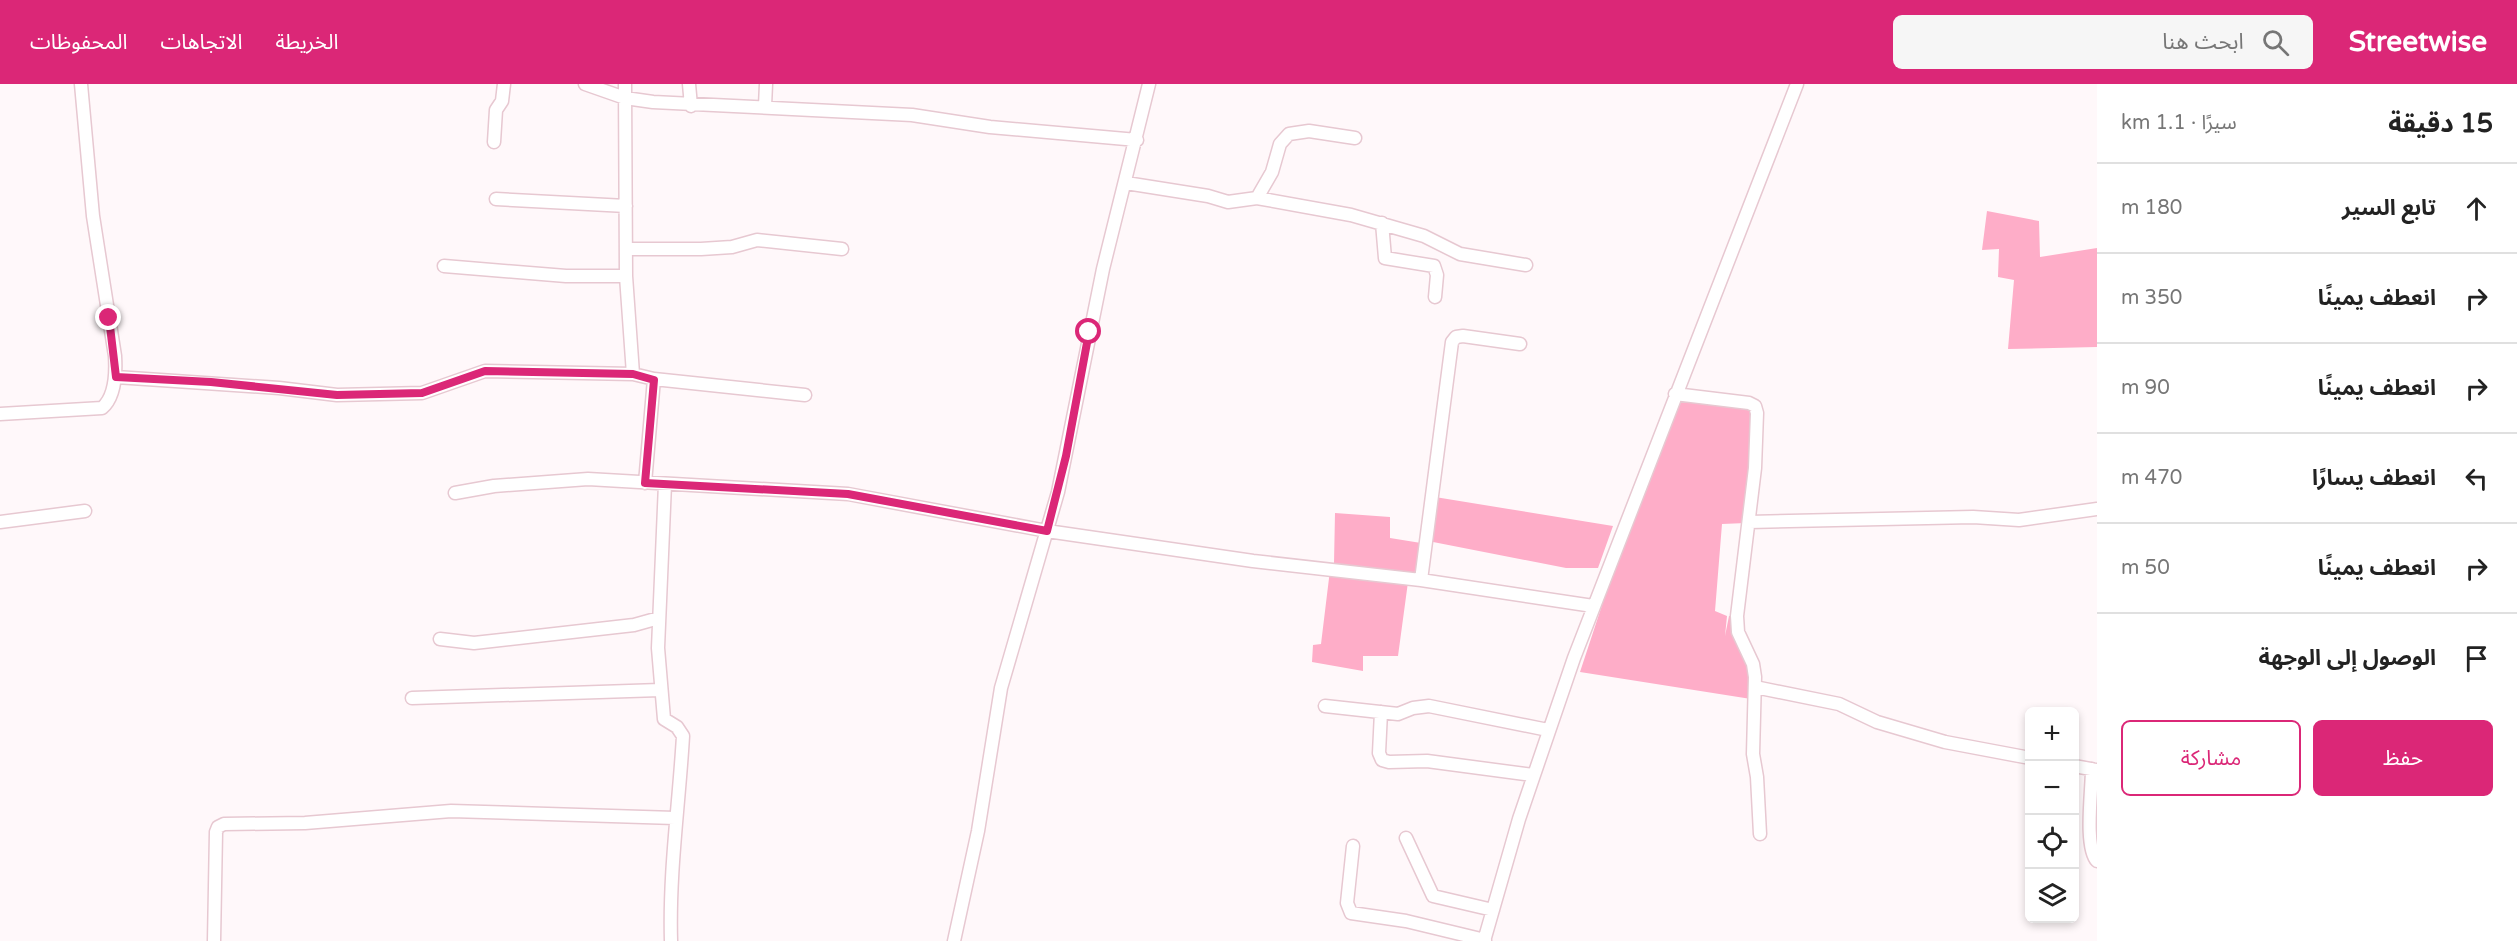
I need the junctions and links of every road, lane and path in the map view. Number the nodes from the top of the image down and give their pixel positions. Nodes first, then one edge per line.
1 (81, 84) edge
2 (504, 84) edge
3 (585, 84) edge
4 (625, 84) edge
5 (689, 84) edge
6 (766, 84) edge
7 (1149, 84) edge
8 (1797, 84) edge
9 (625, 99) junction
10 (691, 106) junction
11 (765, 106) junction
12 (1355, 138) dead end
13 (1137, 140) junction
14 (494, 142) dead end
15 (1126, 183) junction
16 (1257, 198) junction
17 (496, 199) dead end
18 (626, 206) junction
19 (1382, 223) junction
20 (626, 249) junction
21 (842, 249) dead end
22 (1527, 265) dead end
23 (444, 266) dead end
24 (626, 276) junction
25 (1435, 297) dead end
26 (1520, 344) dead end
27 (633, 374) junction
28 (116, 377) junction
29 (654, 380) junction
30 (1675, 394) junction
31 (805, 395) dead end
32 (0, 414) edge
33 (645, 483) junction
34 (665, 484) junction
35 (455, 493) dead end
36 (2097, 509) edge
37 (86, 511) dead end
38 (0, 522) edge
39 (1749, 522) junction
40 (1047, 531) junction
41 (1420, 580) junction
42 (1593, 606) junction
43 (659, 618) junction
44 (440, 639) dead end
45 (1755, 687) junction
46 (660, 690) junction
47 (412, 698) dead end
48 (1325, 706) dead end
49 (1381, 712) junction
50 (1548, 730) junction
51 (2025, 757) edge
52 (2079, 767) edge
53 (2095, 770) edge
54 (1533, 775) junction
55 (675, 818) junction
56 (1760, 834) dead end
57 (1406, 838) dead end
58 (1353, 846) dead end
59 (2097, 861) edge
60 (1493, 910) junction
61 (1485, 940) edge
62 (214, 941) edge
63 (671, 941) edge
64 (954, 941) edge

1 - 28 street
2 - 14 street
3 - 9 street
4 - 9 street
5 - 10 street
6 - 11 street
7 - 13 street
8 - 30 street
9 - 10 street
9 - 18 street
10 - 11 street
11 - 13 street
12 - 16 street
13 - 15 street
15 - 16 street
15 - 40 street
16 - 19 street
17 - 18 street
18 - 20 street
19 - 22 street
19 - 25 street
20 - 21 street
20 - 24 street
23 - 24 street
24 - 27 street
26 - 41 street
27 - 28 street
27 - 29 street
28 - 32 street
29 - 31 street
29 - 33 street
30 - 39 street
30 - 42 street
33 - 34 street
33 - 35 street
34 - 40 street
34 - 43 street
36 - 39 street
37 - 38 street
39 - 45 street
40 - 41 street
40 - 64 street
41 - 42 street
42 - 50 street
43 - 44 street
43 - 46 street
45 - 51 street
45 - 56 street
46 - 47 street
46 - 55 street
48 - 49 street
49 - 50 street
49 - 54 street
50 - 54 street
52 - 53 street
53 - 59 street
54 - 60 street
55 - 62 street
55 - 63 street
57 - 60 street
58 - 61 street
60 - 61 street

